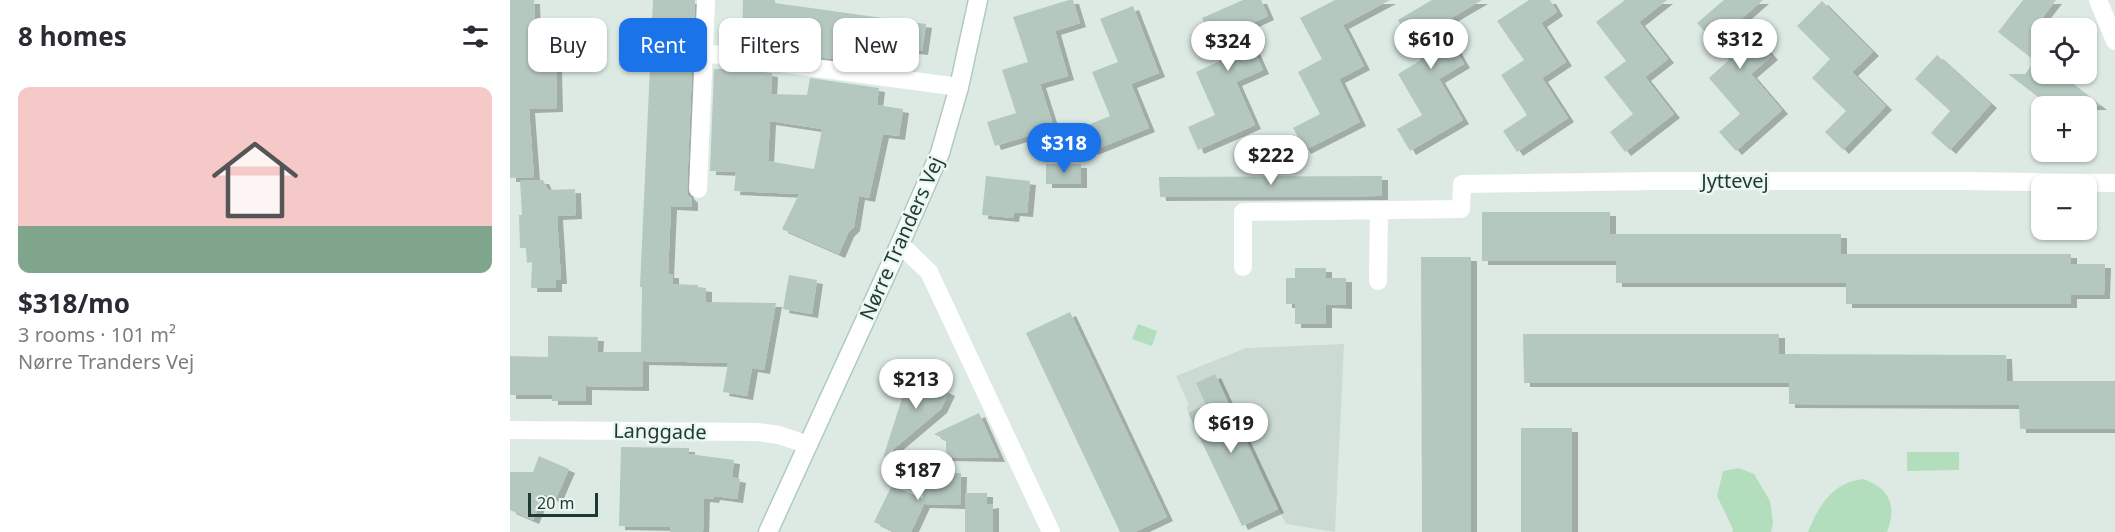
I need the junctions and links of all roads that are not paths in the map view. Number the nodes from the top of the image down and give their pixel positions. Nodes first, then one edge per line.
1 (706, 0) edge
2 (978, 0) edge
3 (2098, 0) edge
4 (705, 18) edge
5 (2115, 41) edge
6 (707, 53) edge
7 (703, 72) edge
8 (959, 87) junction
9 (2115, 183) edge
10 (698, 189) dead end
11 (1379, 210) junction
12 (900, 243) junction
13 (1243, 267) dead end
14 (1378, 281) dead end
15 (510, 430) edge
16 (808, 446) junction
17 (768, 532) edge
18 (1051, 532) edge

1 - 4 street
2 - 8 street, Nørre Tranders Vej
3 - 5 street
6 - 8 street
7 - 10 street
8 - 12 street, Nørre Tranders Vej
9 - 11 street, Jyttevej
11 - 13 street, Jyttevej
11 - 14 street
12 - 16 street, Nørre Tranders Vej
12 - 18 street
15 - 16 street, Langgade
16 - 17 street, Nørre Tranders Vej

